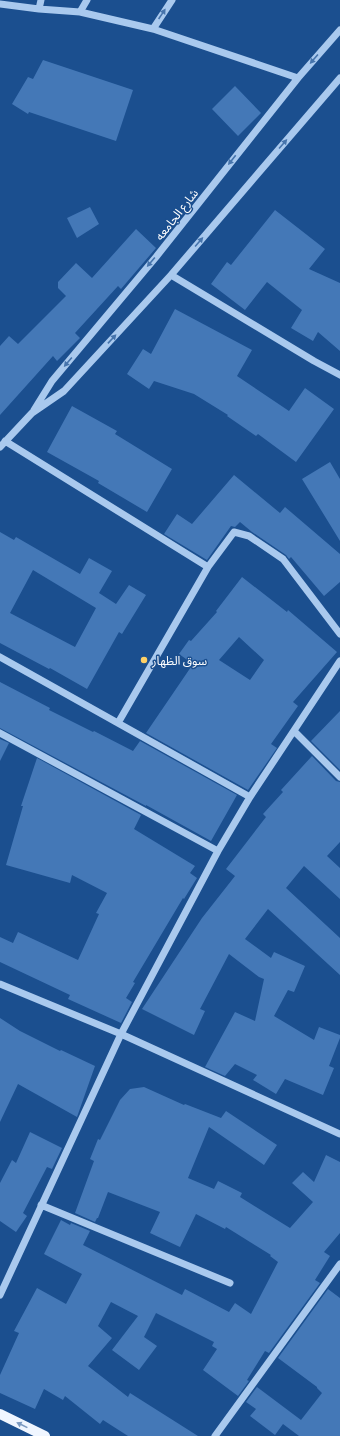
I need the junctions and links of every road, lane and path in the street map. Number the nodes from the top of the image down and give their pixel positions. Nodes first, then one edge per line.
1 (41, 0) edge
2 (87, 0) edge
3 (172, 0) edge
4 (0, 4) edge
5 (39, 9) junction
6 (80, 12) junction
7 (153, 29) junction
8 (340, 30) edge
9 (298, 78) junction
10 (340, 78) edge
11 (171, 275) junction
12 (340, 375) edge
13 (32, 413) junction
14 (3, 444) edge
15 (208, 567) junction
16 (340, 634) edge
17 (0, 657) edge
18 (339, 665) edge
19 (118, 723) junction
20 (294, 731) junction
21 (0, 733) edge
22 (340, 777) edge
23 (250, 797) junction
24 (218, 851) junction
25 (0, 984) edge
26 (121, 1034) junction
27 (340, 1134) edge
28 (42, 1205) junction
29 (340, 1264) edge
30 (230, 1283) dead end
31 (0, 1295) edge
32 (0, 1414) edge
33 (45, 1436) edge
34 (215, 1436) edge

1 - 5 street
2 - 6 street
7 -> 3 street
4 - 5 street
5 - 6 street
6 - 7 street
7 - 9 street
8 -> 9 street, شارع الجامعه
9 -> 13 street, شارع الجامعه
11 -> 10 street, شارع الجامعه
11 - 12 street
13 -> 11 street, شارع الجامعه
13 - 14 street, شارع الجامعه
14 - 15 street
15 - 16 street
15 - 19 street
17 - 19 street
18 - 20 street
19 - 23 street
20 - 22 street
20 - 23 street
21 - 24 street
23 - 24 street
24 - 26 street
25 - 26 street
26 - 27 street
26 - 28 street
28 - 30 street
28 - 31 street
29 - 34 street
33 -> 32 main road

